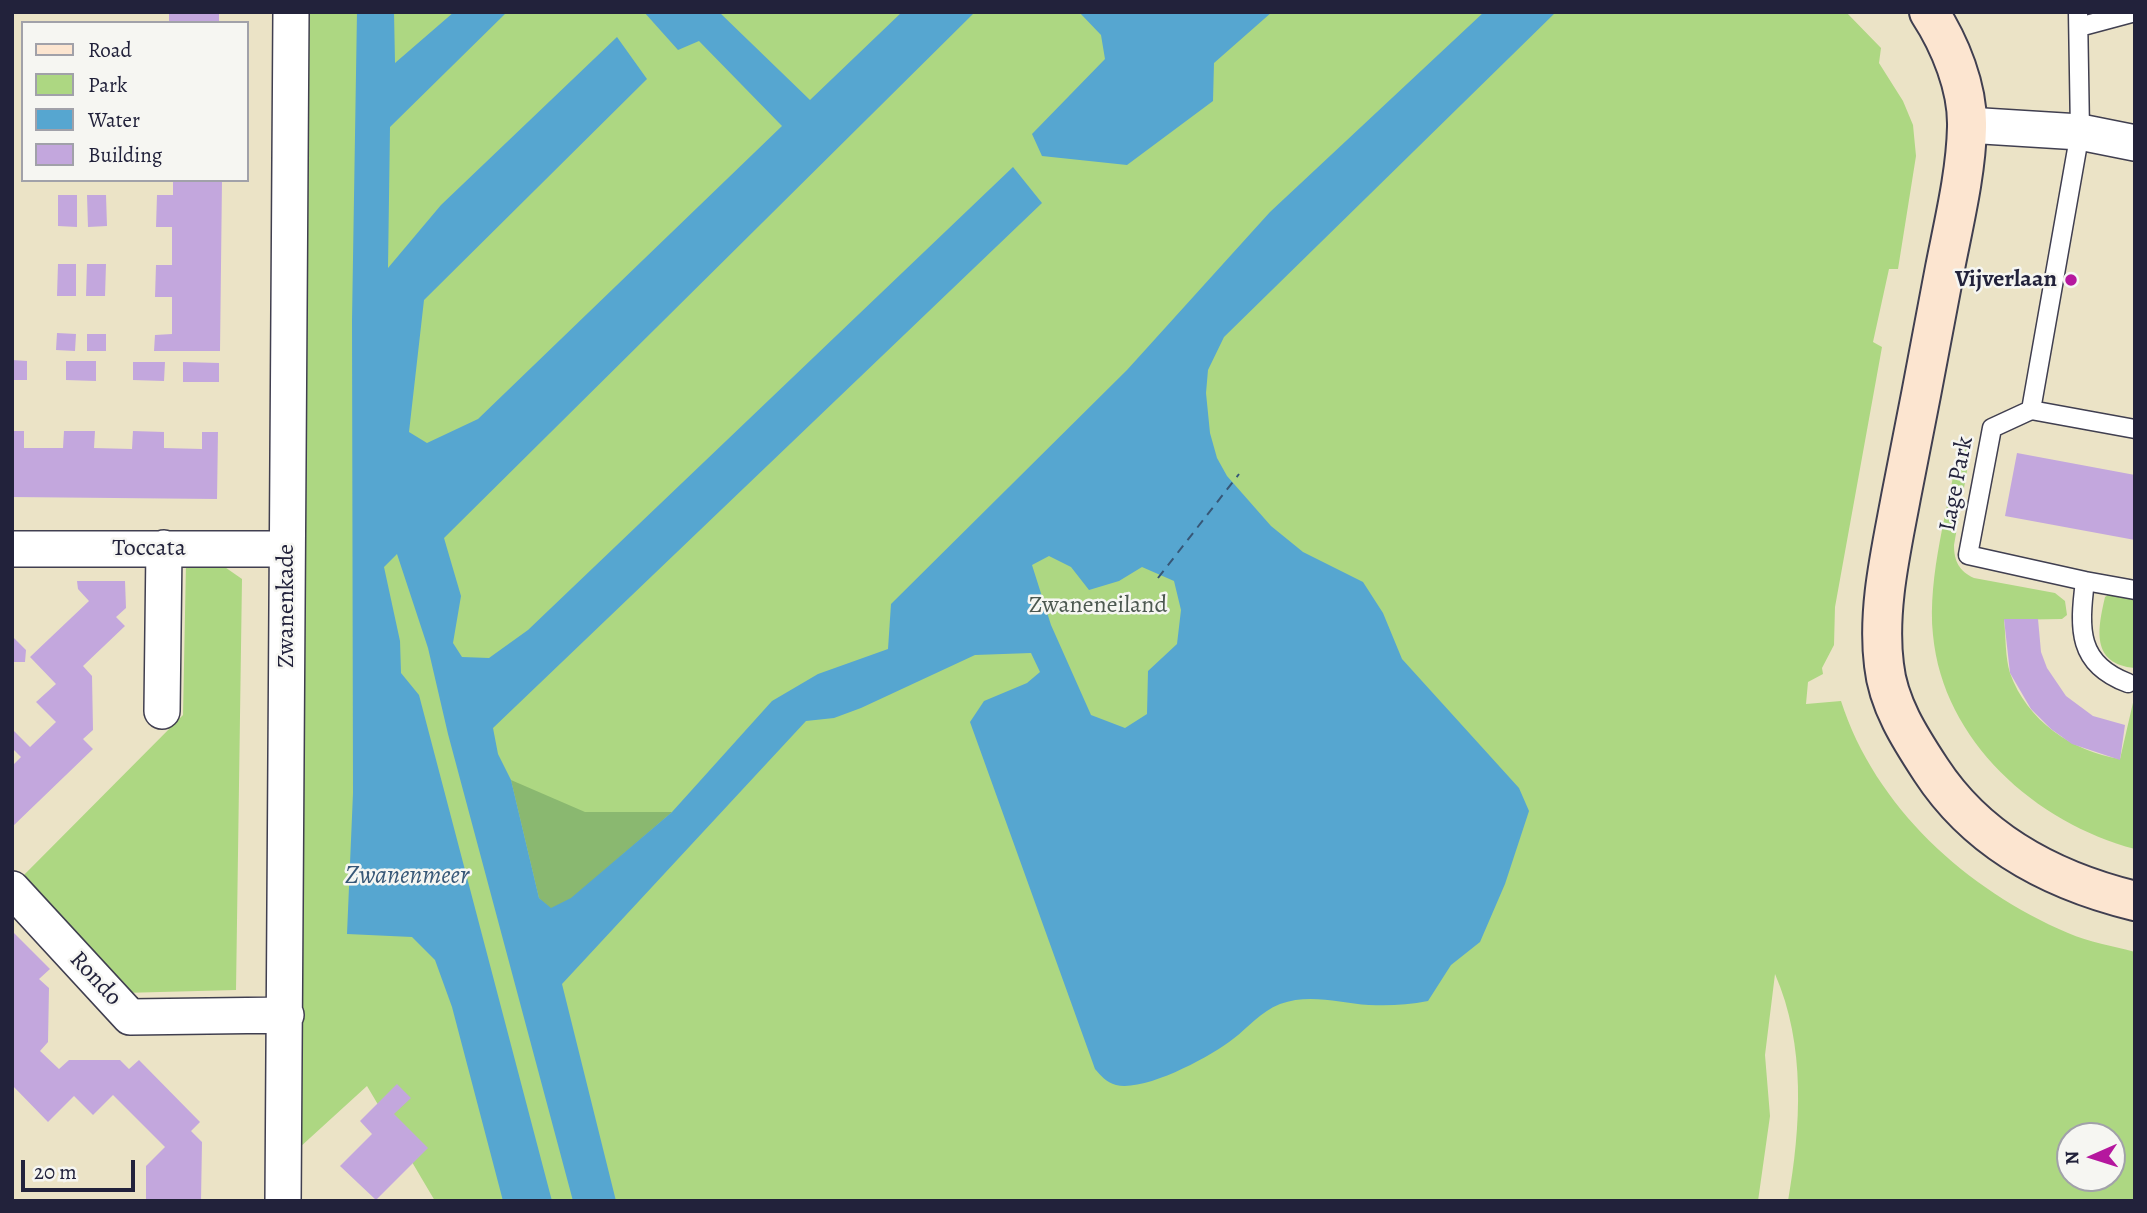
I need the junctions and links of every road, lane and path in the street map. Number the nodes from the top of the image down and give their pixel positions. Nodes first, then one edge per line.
1 (291, 12) edge
2 (1929, 12) edge
3 (2135, 12) edge
4 (2078, 19) edge
5 (1967, 125) junction
6 (2080, 132) junction
7 (2135, 143) edge
8 (2031, 410) junction
9 (2135, 429) edge
10 (164, 548) junction
11 (12, 549) edge
12 (287, 549) junction
13 (2085, 581) junction
14 (2135, 590) edge
15 (2128, 683) dead end
16 (163, 711) dead end
17 (12, 889) edge
18 (2135, 901) edge
19 (286, 1015) junction
20 (283, 1201) edge

1 - 12 street, Zwanenkade
2 - 5 street
3 - 4 lane
4 - 6 lane
5 - 6 street
5 - 18 street
6 - 7 street
6 - 8 lane
8 - 9 lane
8 - 13 lane, Lage Park
10 - 11 street, Toccata
10 - 12 street, Toccata
10 - 16 street
12 - 19 street, Zwanenkade
13 - 14 lane, Lage Park
13 - 15 lane
17 - 19 street, Rondo
19 - 20 street, Zwanenkade

